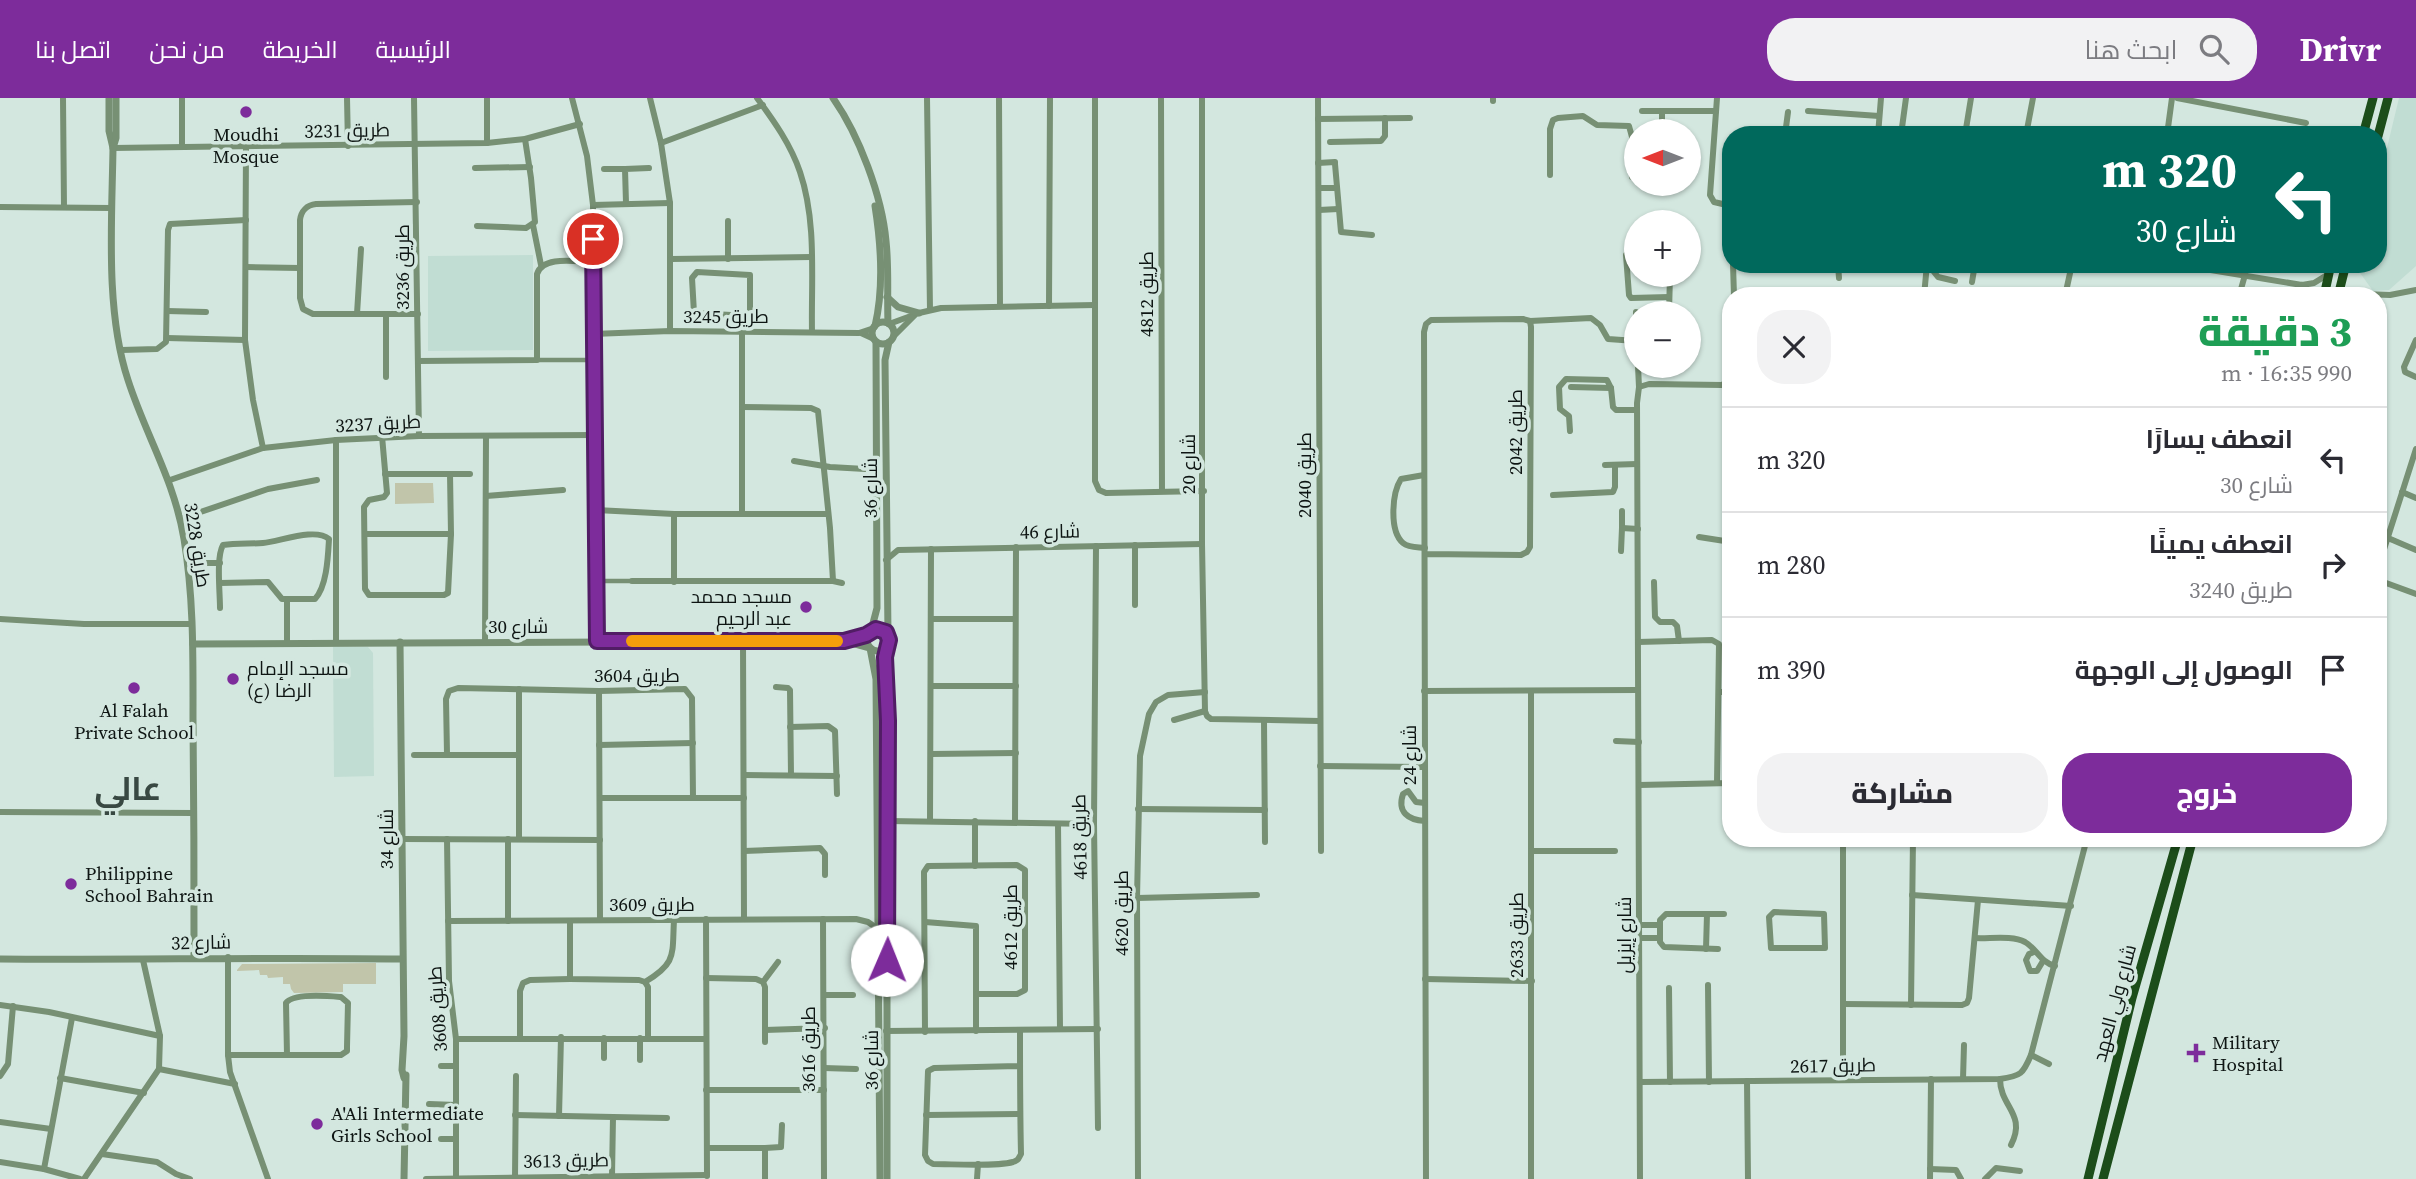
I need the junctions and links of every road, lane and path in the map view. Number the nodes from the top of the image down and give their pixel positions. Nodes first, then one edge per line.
1 (63, 98) edge
2 (108, 98) edge
3 (116, 98) edge
4 (183, 98) edge
5 (347, 98) edge
6 (414, 98) edge
7 (487, 98) edge
8 (572, 98) edge
9 (650, 98) edge
10 (757, 98) edge
11 (833, 98) edge
12 (927, 98) edge
13 (999, 98) edge
14 (1050, 98) edge
15 (1095, 98) edge
16 (1161, 98) edge
17 (1202, 98) edge
18 (1318, 98) edge
19 (1717, 98) edge
20 (1881, 98) edge
21 (1906, 98) edge
22 (1971, 98) edge
23 (2033, 98) edge
24 (2174, 98) edge
25 (2372, 98) edge
26 (2388, 98) edge
27 (763, 105) junction
28 (1642, 111) dead end
29 (1662, 111) junction
30 (1716, 111) junction
31 (1808, 111) dead end
32 (1788, 112) dead end
33 (1879, 116) junction
34 (1385, 118) junction
35 (1410, 118) dead end
36 (1318, 119) junction
37 (1662, 119) edge
38 (2305, 122) dead end
39 (580, 124) junction
40 (1624, 125) edge
41 (1786, 126) edge
42 (1878, 126) edge
43 (1902, 126) edge
44 (1966, 126) edge
45 (2028, 126) edge
46 (2169, 126) edge
47 (2366, 126) edge
48 (2381, 126) edge
49 (524, 139) junction
50 (1330, 142) dead end
51 (661, 143) junction
52 (415, 144) junction
53 (487, 144) junction
54 (181, 146) junction
55 (246, 146) junction
56 (348, 146) junction
57 (113, 148) junction
58 (1318, 163) junction
59 (530, 167) junction
60 (475, 168) dead end
61 (649, 168) dead end
62 (604, 169) dead end
63 (625, 169) junction
64 (868, 171) junction
65 (1550, 175) dead end
66 (1318, 188) junction
67 (1337, 188) junction
68 (417, 202) junction
69 (626, 203) junction
70 (670, 204) junction
71 (1722, 204) edge
72 (593, 205) junction
73 (0, 207) edge
74 (64, 207) junction
75 (112, 208) junction
76 (1338, 209) junction
77 (1318, 210) junction
78 (246, 220) junction
79 (728, 221) dead end
80 (533, 225) junction
81 (477, 226) dead end
82 (1372, 235) dead end
83 (361, 249) dead end
84 (811, 257) junction
85 (671, 259) junction
86 (729, 259) junction
87 (593, 262) junction
88 (541, 265) junction
89 (246, 267) junction
90 (300, 268) junction
91 (1839, 273) edge
92 (1935, 273) edge
93 (1974, 273) edge
94 (2232, 273) edge
95 (2325, 273) edge
96 (2245, 275) junction
97 (1839, 278) dead end
98 (1955, 281) dead end
99 (1972, 282) dead end
100 (2302, 285) junction
101 (1628, 287) edge
102 (1669, 287) edge
103 (2242, 287) edge
104 (2304, 287) edge
105 (2416, 290) edge
106 (2387, 295) edge
107 (887, 297) junction
108 (1669, 297) junction
109 (1669, 301) edge
110 (1095, 305) junction
111 (1000, 306) junction
112 (1049, 306) junction
113 (930, 310) junction
114 (167, 311) junction
115 (206, 312) dead end
116 (919, 313) junction
117 (357, 314) junction
118 (386, 314) junction
119 (418, 314) junction
120 (726, 316) junction
121 (1530, 321) junction
122 (889, 324) junction
123 (875, 327) junction
124 (670, 331) junction
125 (727, 332) junction
126 (742, 332) junction
127 (812, 332) junction
128 (859, 333) junction
129 (593, 334) junction
130 (167, 338) junction
131 (245, 340) junction
132 (875, 340) junction
133 (891, 340) junction
134 (1624, 340) edge
135 (2416, 340) edge
136 (121, 350) junction
137 (537, 360) junction
138 (593, 360) junction
139 (418, 361) junction
140 (386, 377) dead end
141 (2416, 377) edge
142 (1639, 378) edge
143 (1722, 385) edge
144 (1571, 387) dead end
145 (1639, 387) junction
146 (1611, 388) junction
147 (742, 407) junction
148 (1637, 410) junction
149 (1570, 431) dead end
150 (594, 435) junction
151 (382, 436) junction
152 (419, 436) junction
153 (486, 437) junction
154 (335, 440) junction
155 (263, 448) junction
156 (2416, 449) edge
157 (794, 461) dead end
158 (1637, 464) junction
159 (823, 465) junction
160 (1605, 465) dead end
161 (1615, 465) junction
162 (865, 469) dead end
163 (385, 474) junction
164 (450, 474) junction
165 (470, 474) dead end
166 (1424, 475) junction
167 (170, 480) junction
168 (317, 480) dead end
169 (563, 490) dead end
170 (1162, 490) junction
171 (1203, 491) junction
172 (2402, 492) junction
173 (1553, 495) dead end
174 (486, 496) junction
175 (2416, 498) edge
176 (596, 510) junction
177 (1622, 511) dead end
178 (674, 514) junction
179 (742, 514) junction
180 (828, 514) junction
181 (180, 519) junction
182 (1622, 528) junction
183 (1637, 529) junction
184 (366, 534) junction
185 (451, 534) junction
186 (1699, 537) dead end
187 (2388, 538) junction
188 (886, 541) junction
189 (1722, 541) edge
190 (2387, 541) edge
191 (1202, 544) junction
192 (1135, 545) junction
193 (1096, 546) junction
194 (1016, 547) junction
195 (931, 549) junction
196 (898, 550) junction
197 (2416, 550) edge
198 (1425, 551) junction
199 (1621, 551) dead end
200 (886, 560) junction
201 (187, 563) junction
202 (220, 563) junction
203 (597, 581) junction
204 (632, 581) joint
205 (833, 581) junction
206 (674, 582) junction
207 (1654, 582) dead end
208 (219, 583) junction
209 (842, 583) dead end
210 (2387, 583) edge
211 (2416, 594) edge
212 (287, 600) junction
213 (1638, 603) junction
214 (1655, 603) junction
215 (1135, 605) dead end
216 (220, 608) dead end
217 (0, 619) edge
218 (931, 619) junction
219 (1016, 619) junction
220 (192, 624) junction
221 (870, 632) junction
222 (888, 634) junction
223 (597, 641) junction
224 (743, 641) junction
225 (844, 641) junction
226 (1679, 641) junction
227 (336, 642) junction
228 (400, 642) junction
229 (485, 642) junction
230 (1638, 642) junction
231 (287, 643) junction
232 (193, 644) junction
233 (887, 647) junction
234 (870, 648) junction
235 (931, 686) junction
236 (1016, 686) junction
237 (776, 687) dead end
238 (519, 690) junction
239 (1639, 690) junction
240 (599, 691) junction
241 (1424, 691) junction
242 (1531, 691) junction
243 (1205, 692) junction
244 (1719, 692) joint
245 (1205, 711) junction
246 (1174, 720) dead end
247 (1264, 720) junction
248 (1320, 721) junction
249 (790, 727) junction
250 (1616, 741) dead end
251 (1639, 742) junction
252 (692, 743) junction
253 (599, 745) junction
254 (1016, 753) junction
255 (447, 754) junction
256 (931, 754) junction
257 (414, 755) dead end
258 (519, 755) junction
259 (1320, 766) junction
260 (1424, 766) junction
261 (744, 775) junction
262 (791, 775) junction
263 (837, 776) junction
264 (1717, 783) junction
265 (1722, 783) edge
266 (1639, 785) junction
267 (837, 794) dead end
268 (600, 798) junction
269 (693, 798) junction
270 (744, 798) junction
271 (1425, 803) junction
272 (1138, 809) junction
273 (1265, 810) junction
274 (0, 812) edge
275 (194, 813) junction
276 (888, 821) junction
277 (930, 821) junction
278 (975, 821) junction
279 (1425, 821) junction
280 (1015, 822) junction
281 (1058, 824) junction
282 (1094, 824) junction
283 (401, 839) junction
284 (447, 839) junction
285 (508, 839) junction
286 (519, 839) junction
287 (600, 840) junction
288 (1265, 842) dead end
289 (1843, 847) edge
290 (1913, 847) edge
291 (2085, 847) edge
292 (2175, 847) edge
293 (2191, 847) edge
294 (744, 851) junction
295 (1321, 851) dead end
296 (1531, 851) junction
297 (1615, 851) dead end
298 (975, 866) junction
299 (825, 875) dead end
300 (1257, 895) dead end
301 (1912, 895) junction
302 (1137, 898) junction
303 (1978, 900) junction
304 (2071, 906) junction
305 (878, 909) junction
306 (1707, 914) junction
307 (1724, 914) dead end
308 (674, 919) junction
309 (706, 919) junction
310 (744, 919) junction
311 (823, 919) junction
312 (856, 919) junction
313 (600, 920) junction
314 (448, 921) junction
315 (508, 921) junction
316 (570, 921) junction
317 (925, 922) junction
318 (1639, 925) junction
319 (1660, 925) junction
320 (878, 929) junction
321 (1826, 931) junction
322 (1843, 931) junction
323 (1639, 938) junction
324 (1660, 938) junction
325 (1975, 938) junction
326 (1706, 949) junction
327 (1718, 949) dead end
328 (2034, 952) junction
329 (194, 957) junction
330 (228, 957) junction
331 (0, 959) edge
332 (402, 959) junction
333 (143, 960) junction
334 (2043, 961) junction
335 (778, 962) dead end
336 (2055, 966) junction
337 (706, 978) junction
338 (570, 979) junction
339 (1425, 979) junction
340 (1532, 981) junction
341 (645, 982) junction
342 (763, 982) junction
343 (1708, 985) dead end
344 (1669, 988) dead end
345 (977, 994) junction
346 (824, 995) junction
347 (853, 995) dead end
348 (1843, 1004) junction
349 (0, 1005) edge
350 (1911, 1005) junction
351 (13, 1006) junction
352 (72, 1018) junction
353 (825, 1028) junction
354 (1060, 1029) junction
355 (1098, 1029) junction
356 (765, 1030) junction
357 (1020, 1030) junction
358 (886, 1031) junction
359 (976, 1031) junction
360 (925, 1032) junction
361 (160, 1036) junction
362 (561, 1037) junction
363 (520, 1038) junction
364 (604, 1038) junction
365 (639, 1038) junction
366 (648, 1038) junction
367 (456, 1039) junction
368 (705, 1039) junction
369 (765, 1042) dead end
370 (0, 1044) edge
371 (1964, 1045) dead end
372 (10, 1046) junction
373 (228, 1055) junction
374 (287, 1055) junction
375 (2031, 1055) junction
376 (604, 1058) dead end
377 (639, 1060) dead end
378 (2049, 1065) dead end
379 (441, 1066) dead end
380 (456, 1066) junction
381 (1020, 1066) junction
382 (159, 1069) junction
383 (824, 1069) junction
384 (856, 1069) dead end
385 (0, 1076) edge
386 (516, 1076) dead end
387 (60, 1078) junction
388 (1931, 1079) junction
389 (1964, 1079) junction
390 (2000, 1079) junction
391 (1843, 1080) junction
392 (1747, 1081) junction
393 (1670, 1082) junction
394 (1709, 1082) junction
395 (1640, 1083) junction
396 (235, 1084) junction
397 (706, 1090) junction
398 (824, 1090) junction
399 (144, 1093) junction
400 (429, 1104) dead end
401 (456, 1105) junction
402 (1020, 1114) junction
403 (515, 1115) junction
404 (926, 1115) junction
405 (559, 1116) junction
406 (613, 1117) junction
407 (667, 1118) dead end
408 (0, 1122) edge
409 (782, 1125) dead end
410 (1098, 1128) dead end
411 (51, 1129) junction
412 (441, 1139) dead end
413 (456, 1139) junction
414 (2011, 1145) dead end
415 (707, 1148) junction
416 (765, 1148) junction
417 (102, 1153) junction
418 (0, 1162) edge
419 (978, 1164) junction
420 (44, 1169) junction
421 (1930, 1169) junction
422 (2020, 1171) dead end
423 (612, 1176) junction
424 (456, 1177) junction
425 (515, 1177) junction
426 (707, 1177) edge
427 (82, 1179) edge
428 (190, 1179) edge
429 (268, 1179) edge
430 (404, 1179) edge
431 (426, 1179) edge
432 (765, 1179) edge
433 (824, 1179) edge
434 (880, 1179) edge
435 (887, 1179) edge
436 (977, 1179) edge
437 (1138, 1179) edge
438 (1426, 1179) edge
439 (1531, 1179) edge
440 (1640, 1179) edge
441 (1748, 1179) edge
442 (1930, 1179) edge
443 (1961, 1179) edge
444 (1984, 1179) edge
445 (2088, 1179) edge
446 (2103, 1179) edge

1 - 74 street
2 - 57 street, طريق 3228
3 - 57 street, طريق 3228
4 - 54 street
5 - 56 street
6 - 52 street, طريق 3236
7 - 53 street
8 - 39 street
9 - 51 street
10 - 27 street
11 - 64 street
12 - 113 street
13 - 111 street
14 - 112 street
15 - 110 street
16 - 170 street, طريق 4812
17 - 171 street, شارع 20
18 - 36 street, طريق 2040
19 - 30 street
20 - 33 street
21 - 43 street
22 - 44 street
23 - 45 street
24 - 38 street
24 - 46 street
25 - 47 main road
26 - 48 main road
27 - 51 street
27 - 84 street
28 - 29 street
29 - 30 street
29 - 37 street
30 - 71 street
31 - 33 street
32 - 41 street
33 - 42 street
34 - 35 street
34 - 36 street
34 - 50 street
36 - 58 street, طريق 2040
39 - 49 street, طريق 3231
39 - 72 street
40 - 65 street
49 - 53 street, طريق 3231
49 - 59 street
51 - 70 street
52 - 53 street, طريق 3231
52 - 56 street, طريق 3231
52 - 68 street, طريق 3236
54 - 55 street, طريق 3231
54 - 57 street, طريق 3231
55 - 56 street, طريق 3231
55 - 78 street
57 - 75 street, طريق 3228
58 - 66 street, طريق 2040
58 - 67 street
59 - 60 street
59 - 80 street
61 - 63 street
62 - 63 street
63 - 69 street
64 - 107 street
64 - 123 street
66 - 67 street
66 - 77 street, طريق 2040
67 - 76 street
68 - 90 street
68 - 119 street, طريق 3236
69 - 70 street
69 - 72 street
70 - 85 street
72 - 87 street
73 - 74 street
74 - 75 street
75 - 136 street, طريق 3228
76 - 77 street
76 - 82 street
77 - 248 street, طريق 2040
78 - 89 street
78 - 114 street
79 - 86 street
80 - 81 street
80 - 88 street
83 - 117 street
84 - 86 street
84 - 127 street
85 - 86 street
85 - 124 street
87 - 88 street
87 - 129 street
88 - 137 street
89 - 90 street
89 - 131 street
90 - 117 street
91 - 97 street
92 - 98 street
93 - 99 street
94 - 96 street
95 - 100 street
96 - 100 street
96 - 103 street
100 - 104 street
101 - 108 street
102 - 108 street
105 - 106 street
107 - 116 street
107 - 122 street
108 - 109 street
110 - 112 street
110 - 170 street
111 - 112 street
111 - 113 street
113 - 116 street
114 - 115 street
114 - 130 street
116 - 122 street
116 - 133 street
117 - 118 street
118 - 119 street
118 - 140 street
119 - 139 street, طريق 3236
120 - 120 street
120 - 125 street
121 - 134 street
121 - 166 street, شارع 24
121 - 198 street, طريق 2042
122 - 123 street
122 - 133 street
123 - 128 street, طريق 3245
123 - 132 street
124 - 125 street, طريق 3245
124 - 129 street, طريق 3245
125 - 126 street, طريق 3245
126 - 127 street, طريق 3245
126 - 147 street
127 - 128 street, طريق 3245
128 - 132 street, طريق 3245
129 - 138 street
130 - 131 street
130 - 136 street
131 - 155 street
132 - 133 street
132 - 221 street, شارع 36
133 - 188 street, شارع 36
135 - 141 street
136 - 167 street, طريق 3228
137 - 138 street
137 - 139 street
138 - 150 street
139 - 152 street, طريق 3236
142 - 145 street, شارع إيزيل
143 - 145 street
144 - 146 street
145 - 148 street, شارع إيزيل
146 - 148 street
146 - 149 street
147 - 159 street
147 - 179 street
148 - 158 street, شارع إيزيل
150 - 153 street, طريق 3237
150 - 176 street
151 - 152 street, طريق 3237
151 - 154 street, طريق 3237
151 - 163 street
152 - 153 street, طريق 3237
153 - 174 street
154 - 155 street, طريق 3237
154 - 227 street
155 - 167 street, طريق 3237
156 - 172 street
157 - 159 street
158 - 161 street
158 - 183 street, شارع إيزيل
159 - 162 street
159 - 180 street
160 - 161 street
161 - 173 street
163 - 164 street
163 - 184 street
164 - 165 street
164 - 185 street
166 - 198 street, شارع 24
166 - 198 street
167 - 181 street, طريق 3228
168 - 181 street
169 - 174 street
170 - 171 street
171 - 191 street, شارع 20
172 - 175 street
172 - 187 street
174 - 229 street
176 - 178 street
176 - 203 street
177 - 182 street
178 - 179 street
178 - 206 street
179 - 180 street
180 - 205 street
181 - 201 street, طريق 3228
182 - 183 street
182 - 199 street
183 - 213 street, شارع إيزيل
184 - 185 street
184 - 185 street
186 - 189 street
187 - 190 street
187 - 197 street
188 - 196 street
188 - 200 street, شارع 36
191 - 192 street, شارع 46
191 - 243 street, شارع 20
192 - 193 street, شارع 46
192 - 215 street
193 - 194 street, شارع 46
193 - 282 street, طريق 4618
194 - 195 street, شارع 46
194 - 219 street
195 - 196 street, شارع 46
195 - 218 street
196 - 200 street
198 - 241 street, شارع 24
200 - 222 street, شارع 36
201 - 202 street
201 - 220 street, طريق 3228
202 - 208 street
202 - 212 street
203 - 204 street
203 - 223 street
204 - 206 street
205 - 206 street
205 - 209 street
207 - 214 street
208 - 212 street
208 - 216 street
210 - 211 street
212 - 231 street
213 - 214 street
213 - 230 street, شارع إيزيل
214 - 226 street
217 - 220 street
218 - 219 street
218 - 235 street
219 - 236 street
220 - 232 street, طريق 3228
221 - 222 street
221 - 225 street, شارع 30
221 - 234 street
222 - 233 street
223 - 224 street, شارع 30
223 - 229 street, شارع 30
224 - 225 street, شارع 30
224 - 261 street
225 - 234 street, شارع 30
226 - 230 street
226 - 244 street
227 - 228 street, شارع 30
227 - 231 street, شارع 30
228 - 229 street, شارع 30
228 - 283 street, شارع 34
230 - 239 street, شارع إيزيل
231 - 232 street, شارع 30
232 - 275 street, طريق 3228
233 - 234 street
233 - 276 street, شارع 36
234 - 305 street, شارع 36
235 - 236 street
235 - 256 street
236 - 254 street
237 - 249 street
238 - 240 street, طريق 3604
238 - 255 street, طريق 3604
238 - 258 street
239 - 242 street
239 - 251 street, شارع إيزيل
240 - 252 street, طريق 3604
240 - 253 street
241 - 242 street
241 - 260 street, شارع 24
242 - 296 street, طريق 2633
243 - 245 street, شارع 20
243 - 272 street, طريق 4620
244 - 264 street
245 - 246 street
245 - 247 street
247 - 248 street
247 - 273 street
248 - 259 street, طريق 2040
249 - 262 street
249 - 263 street
250 - 251 street
251 - 266 street, شارع إيزيل
252 - 253 street
252 - 269 street, طريق 3604
253 - 268 street
254 - 256 street
254 - 280 street
255 - 257 street
255 - 258 street
256 - 277 street
258 - 286 street
259 - 260 street
259 - 295 street, طريق 2040
260 - 271 street, شارع 24
261 - 262 street
261 - 270 street
262 - 263 street
263 - 267 street
264 - 265 street
264 - 266 street
266 - 318 street, شارع إيزيل
268 - 269 street
268 - 287 street
269 - 270 street
270 - 294 street
271 - 279 street, شارع 24
271 - 279 street
272 - 273 street
272 - 302 street, طريق 4620
273 - 288 street
274 - 275 street
275 - 329 street, طريق 3228
276 - 277 street
276 - 358 street, شارع 36
277 - 278 street
278 - 280 street
278 - 298 street
279 - 339 street, شارع 24
280 - 281 street
281 - 282 street
281 - 354 street
282 - 355 street, طريق 4618
283 - 284 street
283 - 332 street, شارع 34
284 - 285 street
284 - 314 street, طريق 3608
285 - 286 street
285 - 315 street
286 - 287 street
287 - 313 street
289 - 322 street
290 - 301 street
291 - 304 street
292 - 445 main road, شارع ولي العهد
293 - 446 main road, شارع ولي العهد
294 - 299 street
294 - 310 street
296 - 297 street
296 - 340 street, طريق 2633
298 - 317 street, طريق 4612
298 - 345 street, طريق 4612
300 - 302 street
301 - 303 street
301 - 350 street
302 - 437 street, طريق 4620
303 - 304 street
303 - 325 street
304 - 336 street
305 - 312 street, طريق 3609
305 - 320 street, شارع 36
306 - 307 street
306 - 319 street
306 - 326 street
308 - 309 street, طريق 3609
308 - 313 street, طريق 3609
308 - 341 street
309 - 310 street, طريق 3609
309 - 337 street
310 - 311 street, طريق 3609
311 - 312 street, طريق 3609
311 - 346 street, طريق 3616
312 - 320 street, طريق 3609
313 - 316 street, طريق 3609
314 - 315 street, طريق 3609
314 - 367 street, طريق 3608
315 - 316 street, طريق 3609
316 - 338 street
317 - 345 street
317 - 360 street, طريق 4612
318 - 319 street
318 - 323 street, شارع إيزيل
319 - 324 street
320 - 434 street, شارع 36
321 - 321 street
321 - 322 street
322 - 348 street
323 - 324 street
323 - 395 street, شارع إيزيل
324 - 326 street
325 - 328 street
325 - 350 street
326 - 327 street
328 - 334 street
328 - 334 street
329 - 330 street, شارع 32
329 - 333 street, شارع 32
330 - 332 street, شارع 32
330 - 373 street
331 - 333 street, شارع 32
332 - 430 street, شارع 34
333 - 361 street
334 - 336 street
335 - 342 street
336 - 375 street
337 - 342 street
337 - 368 street
338 - 341 street
338 - 363 street
339 - 340 street
339 - 438 street, شارع 24
340 - 439 street, طريق 2633
341 - 366 street
342 - 356 street
343 - 394 street
344 - 393 street
345 - 359 street
346 - 347 street
346 - 353 street, طريق 3616
348 - 350 street
348 - 391 street
349 - 351 street
351 - 352 street
351 - 372 street
352 - 361 street
352 - 387 street
353 - 356 street
353 - 383 street, طريق 3616
354 - 355 street
354 - 357 street
355 - 410 street, طريق 4618
356 - 369 street
357 - 359 street
357 - 381 street
358 - 360 street
358 - 435 street, شارع 36
359 - 360 street
361 - 382 street
362 - 363 street
362 - 364 street
362 - 405 street
363 - 367 street
364 - 365 street
364 - 376 street
365 - 366 street
365 - 377 street
366 - 368 street
367 - 380 street, طريق 3608
368 - 397 street
370 - 372 street
371 - 389 street
372 - 385 street
373 - 374 street
373 - 396 street
374 - 374 street
375 - 378 street
375 - 390 street, طريق 2617
379 - 380 street
380 - 401 street, طريق 3608
381 - 402 street
381 - 404 street
382 - 396 street
382 - 399 street
383 - 384 street
383 - 398 street, طريق 3616
386 - 403 street
387 - 399 street
387 - 411 street
388 - 389 street, طريق 2617
388 - 391 street, طريق 2617
388 - 421 street
389 - 390 street, طريق 2617
390 - 414 street
391 - 392 street, طريق 2617
392 - 394 street, طريق 2617
392 - 441 street
393 - 394 street, طريق 2617
393 - 395 street, طريق 2617
395 - 440 street, شارع إيزيل
396 - 429 street
397 - 398 street
397 - 415 street
398 - 433 street, طريق 3616
399 - 417 street
400 - 401 street
401 - 413 street, طريق 3608
402 - 404 street
402 - 419 street
403 - 405 street
403 - 425 street
404 - 419 street
405 - 406 street
406 - 407 street
406 - 423 street
408 - 411 street
409 - 416 street
411 - 420 street
412 - 413 street
413 - 424 street, طريق 3608
415 - 416 street
415 - 426 street
416 - 432 street
417 - 427 street
417 - 428 street
418 - 420 street
419 - 436 street
420 - 427 street
421 - 442 street
421 - 443 street
422 - 444 street
423 - 425 street, طريق 3613
423 - 426 street, طريق 3613
424 - 425 street, طريق 3613
424 - 431 street, طريق 3613

